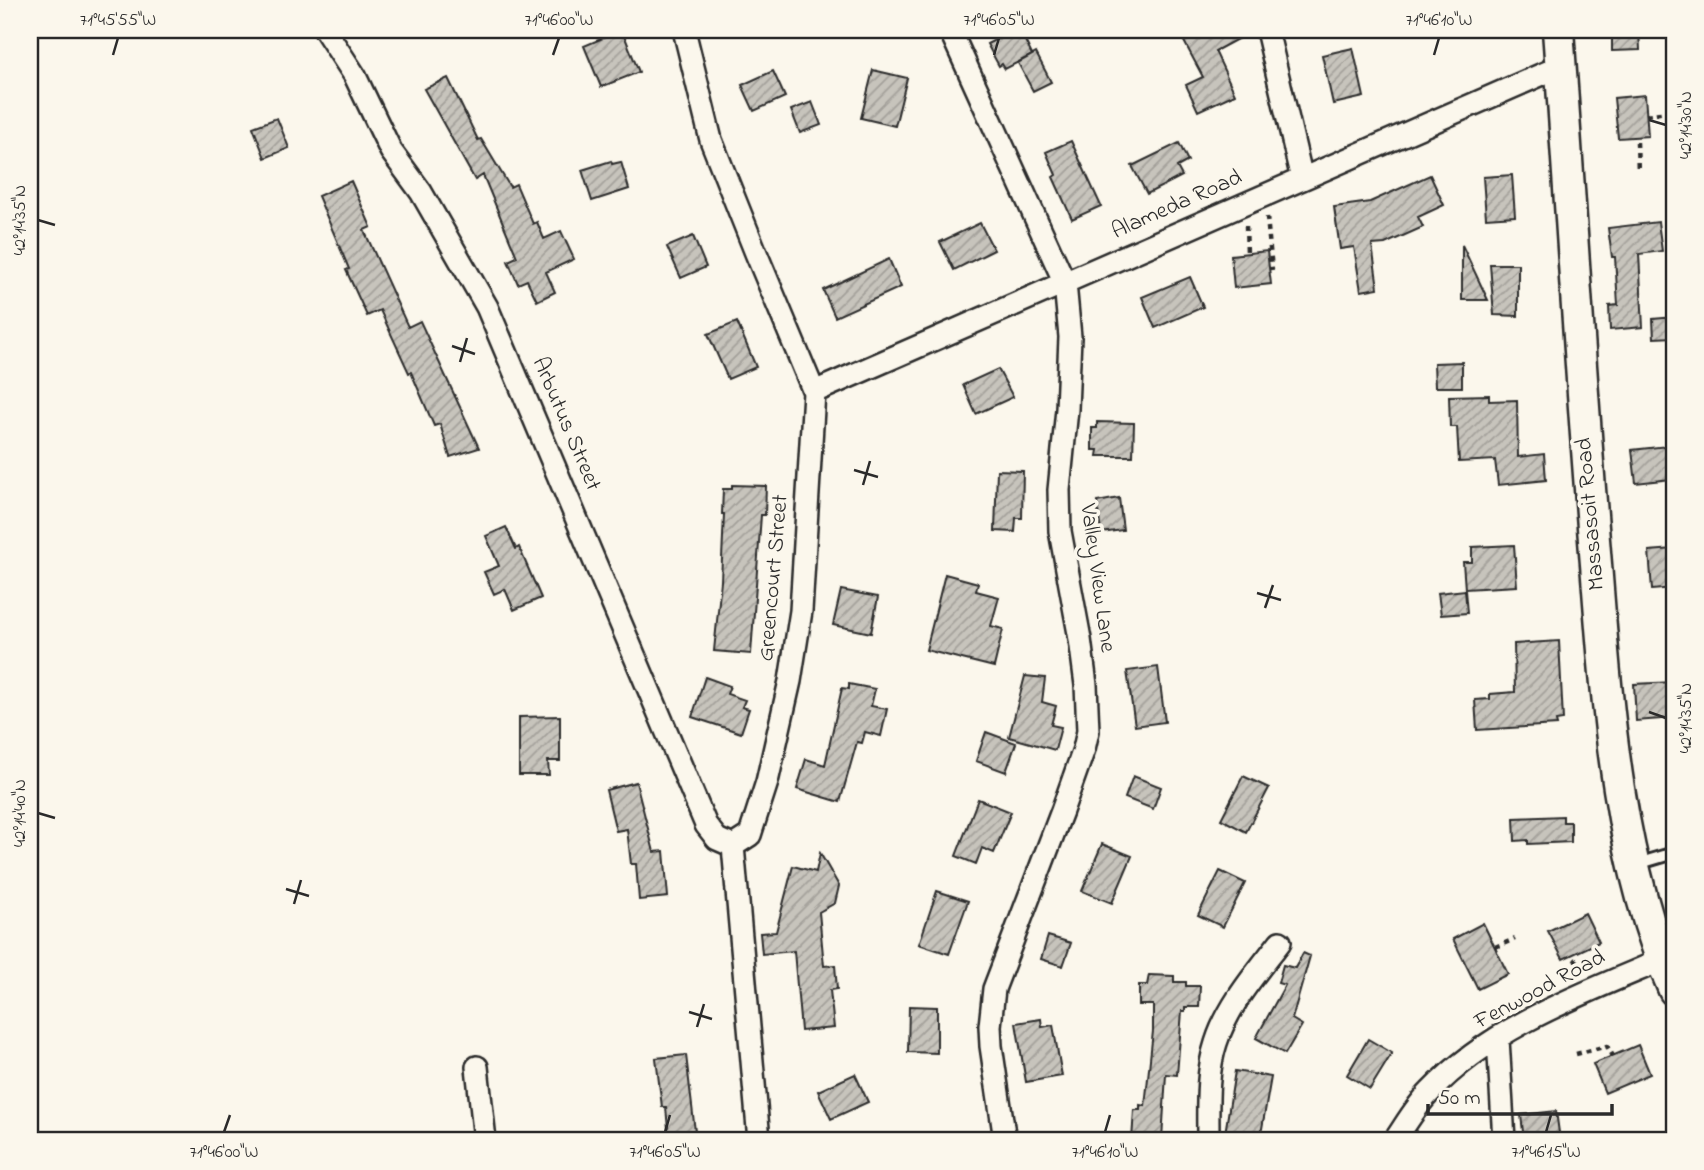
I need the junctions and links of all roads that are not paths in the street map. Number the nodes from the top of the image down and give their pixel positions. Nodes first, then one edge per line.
1 (325, 30) edge
2 (684, 30) edge
3 (950, 30) edge
4 (1267, 30) edge
5 (1558, 30) edge
6 (1561, 66) junction
7 (1302, 179) junction
8 (1065, 283) junction
9 (814, 392) junction
10 (733, 846) junction
11 (1674, 853) edge
12 (1634, 865) junction
13 (1280, 942) dead end
14 (1662, 960) junction
15 (1674, 990) edge
16 (1498, 1040) junction
17 (477, 1067) dead end
18 (485, 1140) edge
19 (759, 1140) edge
20 (1005, 1140) edge
21 (1208, 1140) edge
22 (1395, 1140) edge
23 (1504, 1140) edge

1 - 10 street, Arbutus Street
2 - 9 street, Greencourt Street
3 - 8 street, Valley View Lane
4 - 7 street
5 - 6 main road, Massasoit Road
6 - 7 street, Alameda Road
6 - 12 main road, Massasoit Road
7 - 8 street, Alameda Road
8 - 9 street, Alameda Road
8 - 20 street, Valley View Lane
9 - 10 street, Greencourt Street
10 - 19 street
11 - 12 lane
12 - 14 main road, Massasoit Road
13 - 21 street
14 - 15 main road, Massasoit Road
14 - 16 street, Fenwood Road
16 - 22 street, Fenwood Road
16 - 23 street
17 - 18 street

